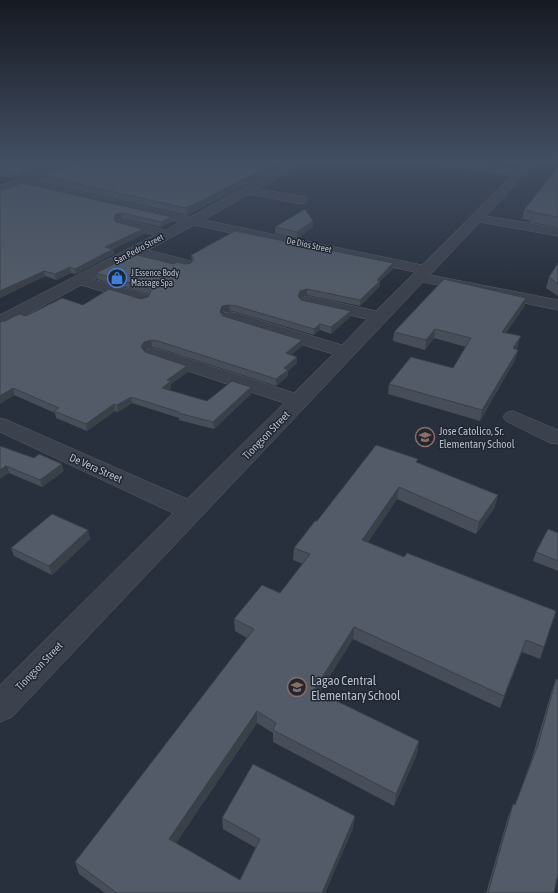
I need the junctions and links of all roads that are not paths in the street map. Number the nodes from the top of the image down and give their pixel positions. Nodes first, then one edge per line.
1 (114, 204) edge
2 (223, 204) edge
3 (490, 204) edge
4 (476, 218) junction
5 (192, 221) junction
6 (122, 223) edge
7 (558, 232) edge
8 (167, 234) junction
9 (136, 250) junction
10 (186, 264) edge
11 (422, 273) junction
12 (79, 280) junction
13 (142, 298) edge
14 (307, 301) edge
15 (558, 305) edge
16 (230, 317) edge
17 (380, 317) junction
18 (0, 322) edge
19 (346, 352) junction
20 (152, 353) edge
21 (299, 401) junction
22 (513, 417) dead end
23 (0, 424) edge
24 (558, 438) edge
25 (191, 511) junction
26 (0, 707) edge

1 - 5 street, De Dios Street
2 - 5 street, San Pedro Street
3 - 4 street, Tiongson Street
4 - 7 street
4 - 11 street, Tiongson Street
5 - 8 street, San Pedro Street
5 - 11 street, De Dios Street
6 - 8 street
8 - 9 street, San Pedro Street
9 - 10 street
9 - 12 street, San Pedro Street
11 - 15 street, De Dios Street
11 - 17 street, Tiongson Street
12 - 13 street
12 - 18 street, San Pedro Street
14 - 17 street
16 - 19 street
17 - 19 street, Tiongson Street
19 - 21 street, Tiongson Street
20 - 21 street
21 - 25 street, Tiongson Street
22 - 24 street
23 - 25 street, De Vera Street
25 - 26 street, Tiongson Street

